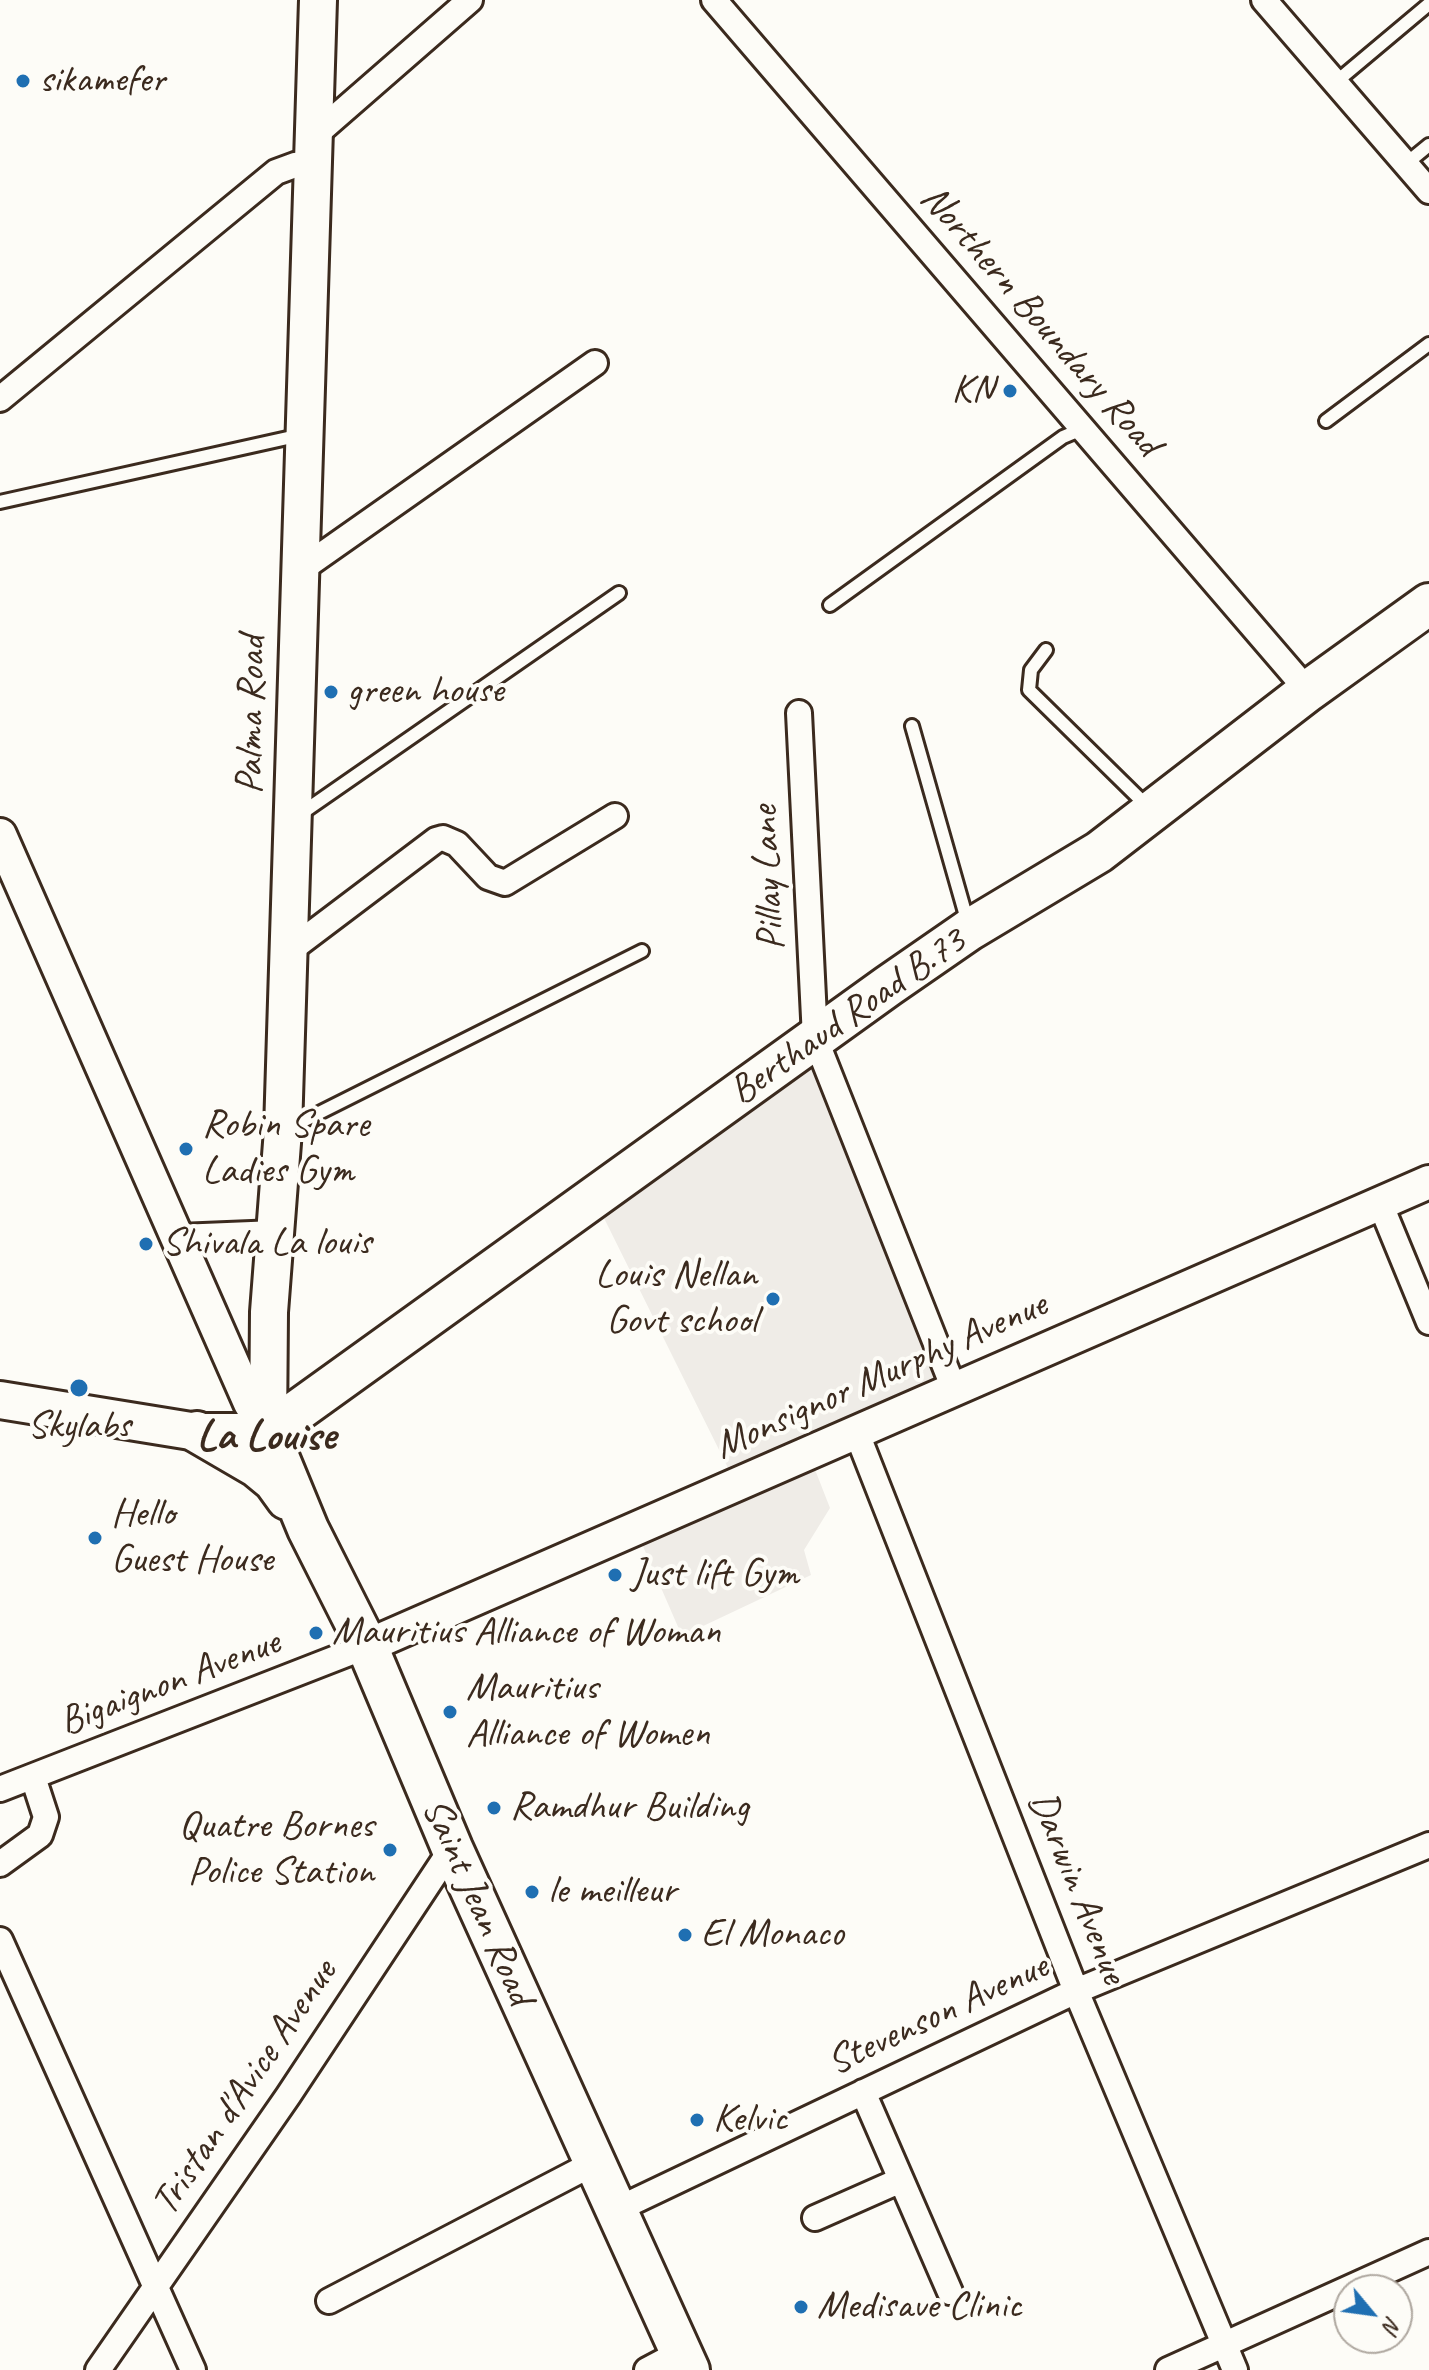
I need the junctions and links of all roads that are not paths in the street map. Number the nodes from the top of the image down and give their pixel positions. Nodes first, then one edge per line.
1 (318, 0) edge
2 (470, 0) edge
3 (714, 0) edge
4 (1272, 3) edge
5 (1429, 4) edge
6 (1336, 82) junction
7 (1429, 145) edge
8 (315, 150) junction
9 (1407, 163) junction
10 (1429, 191) edge
11 (1429, 344) edge
12 (595, 363) dead end
13 (0, 399) edge
14 (1326, 421) dead end
15 (1082, 429) junction
16 (304, 434) junction
17 (0, 502) edge
18 (299, 571) junction
19 (619, 593) dead end
20 (1429, 604) edge
21 (830, 605) dead end
22 (1046, 650) dead end
23 (1308, 691) junction
24 (799, 713) dead end
25 (912, 726) dead end
26 (1152, 812) junction
27 (615, 816) dead end
28 (293, 819) junction
29 (0, 835) edge
30 (969, 930) junction
31 (289, 951) junction
32 (642, 951) dead end
33 (815, 1038) junction
34 (283, 1130) junction
35 (1429, 1182) edge
36 (1380, 1203) junction
37 (276, 1233) junction
38 (179, 1237) junction
39 (1429, 1322) edge
40 (954, 1389) junction
41 (0, 1400) edge
42 (856, 1431) junction
43 (197, 1432) junction
44 (268, 1432) junction
45 (308, 1529) junction
46 (367, 1646) junction
47 (33, 1777) junction
48 (0, 1789) edge
49 (1429, 1845) edge
50 (452, 1848) junction
51 (0, 1864) edge
52 (0, 1940) edge
53 (1076, 1991) junction
54 (863, 2092) junction
55 (596, 2162) junction
56 (901, 2180) junction
57 (618, 2209) junction
58 (815, 2218) dead end
59 (1429, 2252) edge
60 (155, 2285) junction
61 (950, 2292) dead end
62 (329, 2301) dead end
63 (1226, 2346) junction
64 (672, 2364) edge
65 (98, 2370) edge
66 (193, 2370) edge
67 (1168, 2370) edge
68 (1235, 2370) edge

1 - 8 main road, Palma Road
2 - 8 street
3 - 15 street, Northern Boundary Road
4 - 6 street
5 - 6 lane
6 - 9 street
7 - 9 lane
8 - 13 street
8 - 16 main road, Palma Road
9 - 10 street
11 - 14 lane
12 - 18 street
15 - 21 lane
15 - 23 street, Northern Boundary Road
16 - 17 lane
16 - 18 main road, Palma Road
18 - 28 main road, Palma Road
19 - 28 lane
20 - 23 main road, Berthaud Road B.73
22 - 26 lane
23 - 26 main road, Berthaud Road B.73
24 - 33 street, Pillay Lane
25 - 30 lane
26 - 30 main road, Berthaud Road B.73
27 - 31 street
28 - 31 main road, Palma Road
29 - 38 street
30 - 33 main road, Berthaud Road B.73
31 - 34 main road, Palma Road
32 - 34 lane
33 - 40 street, Pillay Lane
33 - 44 main road, Berthaud Road B.73
34 - 37 main road, Palma Road
35 - 36 street, Monsignor Murphy Avenue
36 - 39 street
36 - 40 street, Monsignor Murphy Avenue
37 - 38 street
37 - 44 main road, Palma Road
38 - 44 street
40 - 42 street, Monsignor Murphy Avenue
41 - 43 main road
42 - 46 street, Monsignor Murphy Avenue
42 - 53 street, Darwin Avenue
43 - 44 main road
43 - 45 main road
44 - 45 main road, Saint Jean Road
45 - 46 main road, Saint Jean Road
46 - 47 street, Bigaignon Avenue
46 - 50 main road, Saint Jean Road
47 - 48 street, Bigaignon Avenue
47 - 51 street
49 - 53 street, Stevenson Avenue
50 - 55 main road, Saint Jean Road
50 - 60 street, Tristan d'Avice Avenue
52 - 60 street
53 - 54 street, Stevenson Avenue
53 - 63 street, Darwin Avenue
54 - 56 street
54 - 57 street, Stevenson Avenue
55 - 57 main road, Saint Jean Road
55 - 62 street
56 - 58 street
56 - 61 street
57 - 64 main road, Saint Jean Road
59 - 63 street
60 - 65 street, Tristan d'Avice Avenue
60 - 66 street
63 - 67 street
63 - 68 street, Darwin Avenue

